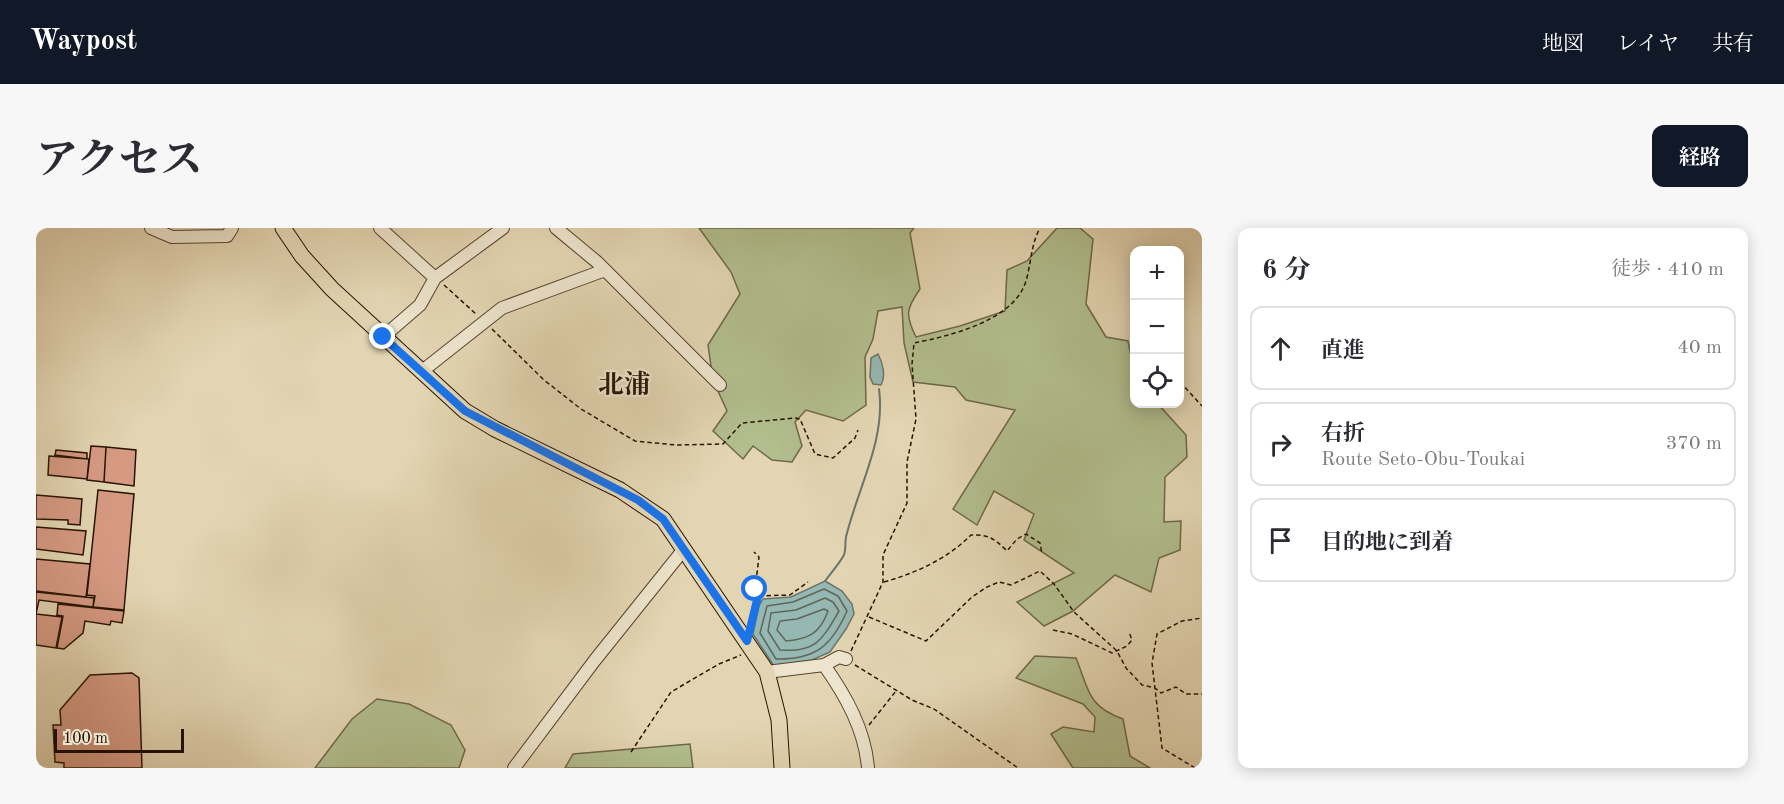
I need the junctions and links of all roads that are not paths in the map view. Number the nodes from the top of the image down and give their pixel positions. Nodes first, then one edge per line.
1 (151, 228) edge
2 (232, 228) edge
3 (283, 228) edge
4 (380, 228) edge
5 (503, 228) edge
6 (556, 228) edge
7 (605, 270) junction
8 (435, 278) junction
9 (383, 337) junction
10 (421, 372) junction
11 (720, 385) dead end
12 (684, 549) junction
13 (846, 659) road end
14 (824, 665) junction
15 (767, 672) junction
16 (514, 768) edge
17 (782, 768) edge
18 (868, 768) edge

1 - 2 street
3 - 9 main road
4 - 8 street
5 - 8 street
6 - 7 street
7 - 10 street
7 - 11 street
8 - 9 street
9 - 10 main road
10 - 12 main road
12 - 15 main road
12 - 16 street
13 - 14 street
14 - 15 street
14 - 18 street
15 - 17 main road

